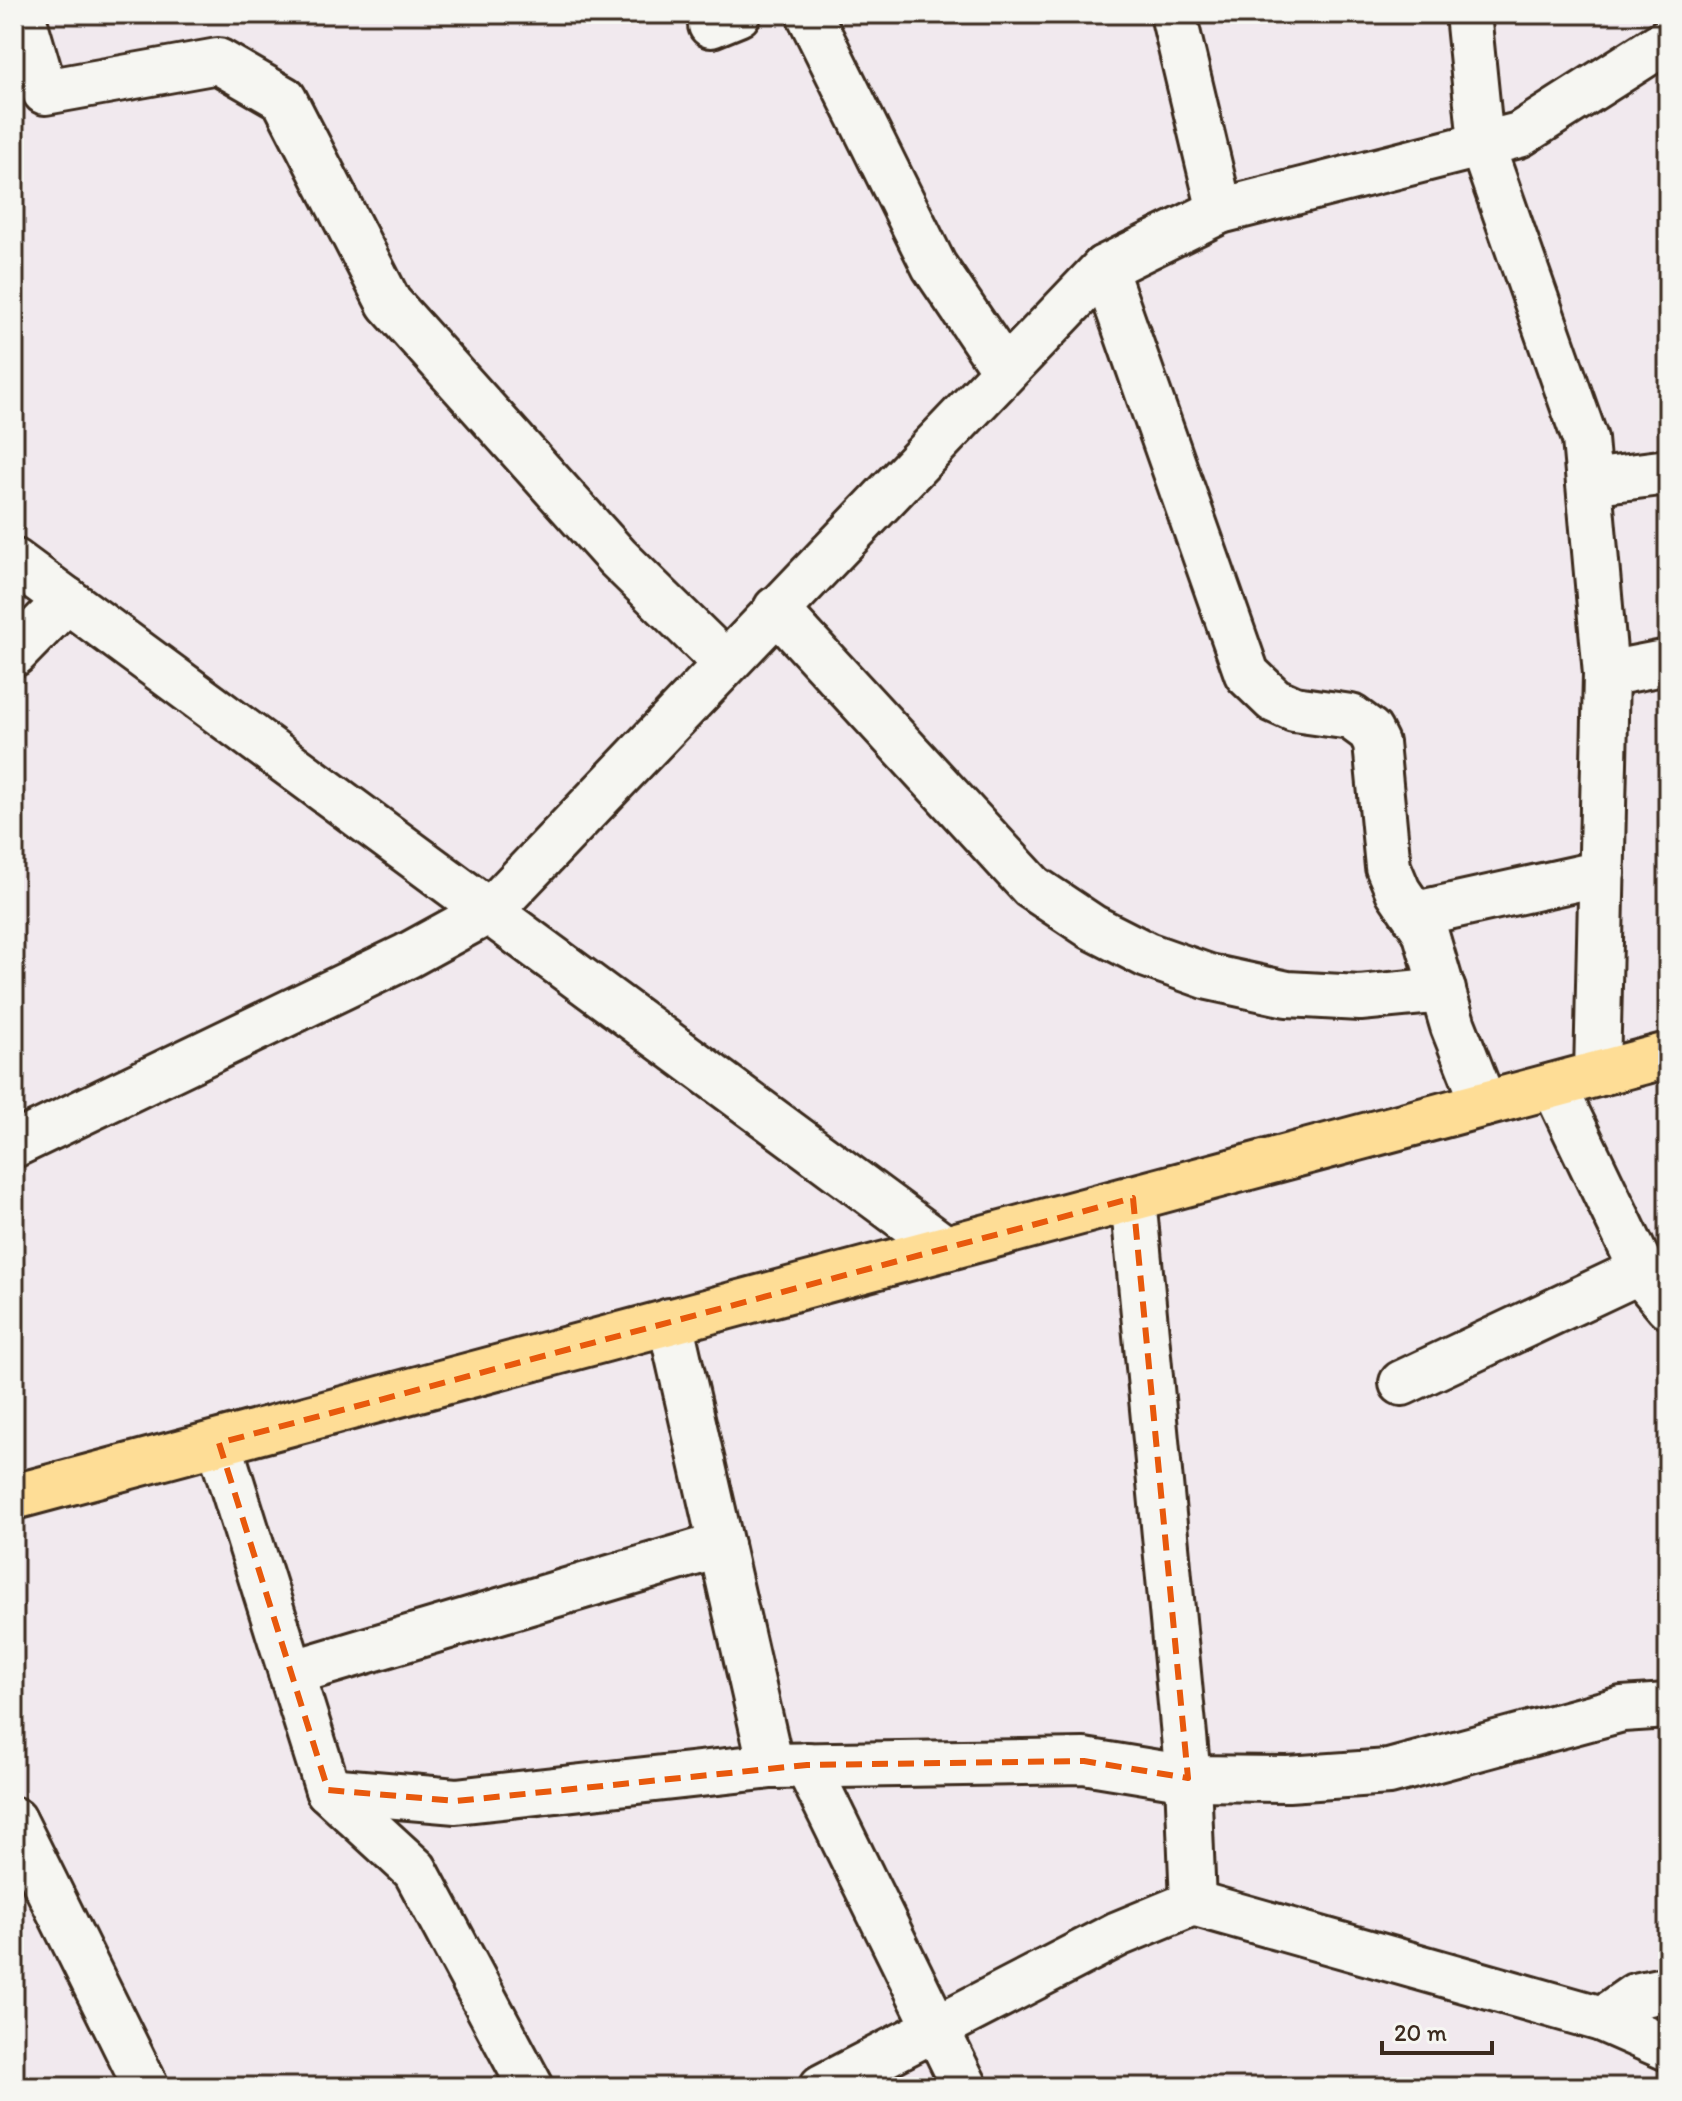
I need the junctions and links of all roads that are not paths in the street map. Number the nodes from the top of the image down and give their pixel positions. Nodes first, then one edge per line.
1 (22, 14) edge
2 (809, 14) edge
3 (1173, 14) edge
4 (1468, 14) edge
5 (1668, 40) edge
6 (30, 98) edge
7 (1481, 143) junction
8 (1220, 211) junction
9 (1104, 268) junction
10 (1005, 371) junction
11 (1668, 472) edge
12 (1589, 482) junction
13 (14, 561) edge
14 (67, 600) junction
15 (776, 609) junction
16 (14, 654) edge
17 (1668, 662) edge
18 (725, 663) junction
19 (1606, 674) junction
20 (1602, 873) junction
21 (491, 910) junction
22 (1416, 914) junction
23 (1443, 990) junction
24 (1668, 1055) edge
25 (1597, 1074) junction
26 (1554, 1086) junction
27 (1484, 1104) junction
28 (14, 1145) edge
29 (1133, 1198) junction
30 (945, 1248) junction
31 (1660, 1294) edge
32 (670, 1321) junction
33 (1402, 1383) dead end
34 (219, 1443) junction
35 (14, 1497) edge
36 (721, 1545) junction
37 (291, 1673) junction
38 (1668, 1706) edge
39 (789, 1766) junction
40 (1188, 1778) junction
41 (328, 1790) junction
42 (14, 1820) edge
43 (1193, 1903) junction
44 (1668, 1989) edge
45 (1602, 2019) junction
46 (936, 2028) junction
47 (1668, 2048) edge
48 (146, 2087) edge
49 (531, 2087) edge
50 (822, 2087) edge
51 (965, 2087) edge

1 - 6 street
2 - 10 street
3 - 8 street
4 - 7 street
5 - 7 street
6 - 18 street
7 - 8 street
7 - 12 street
8 - 9 street
9 - 10 street
9 - 22 street
10 - 15 street
11 - 12 street
12 - 19 street
13 - 14 street
14 - 16 street
14 - 21 street
15 - 18 street
15 - 23 street
17 - 19 street
18 - 21 street
19 - 20 street
20 - 22 street
20 - 25 street
21 - 28 street
21 - 30 street
22 - 23 street
23 - 27 street
24 - 25 main road
25 - 26 main road
26 - 27 main road
26 - 31 street
27 - 29 main road
29 - 30 main road
29 - 40 street
30 - 32 main road
31 - 33 street
32 - 34 main road
32 - 36 street
34 - 35 main road
34 - 37 street
36 - 37 street
36 - 39 street
37 - 41 street
38 - 40 street
39 - 40 street
39 - 41 street
39 - 46 street
40 - 43 street
41 - 49 street
42 - 48 street
43 - 45 street
43 - 46 street
44 - 45 street
45 - 47 street
46 - 50 street
46 - 51 street

